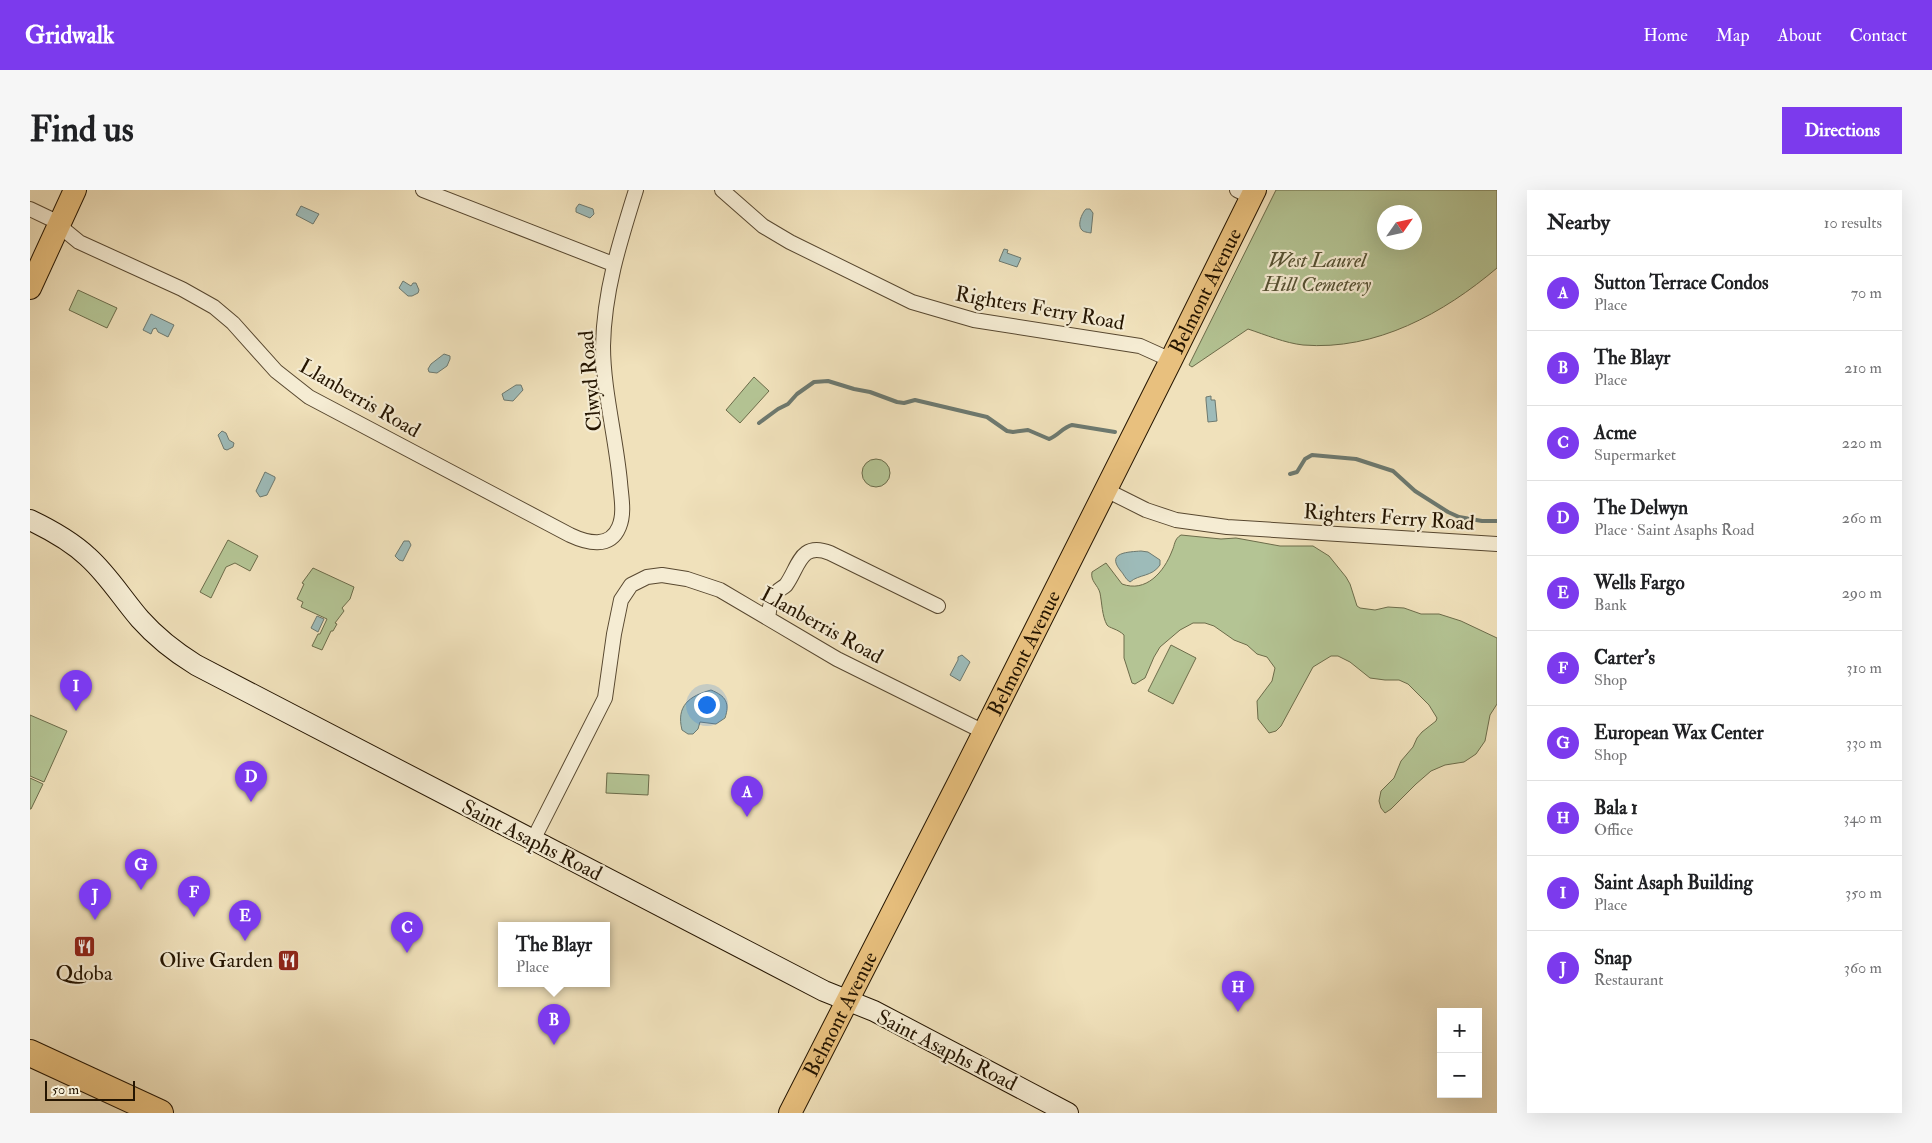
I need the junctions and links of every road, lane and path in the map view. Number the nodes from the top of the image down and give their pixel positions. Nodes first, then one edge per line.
1 (75, 190) edge
2 (423, 190) edge
3 (636, 190) edge
4 (722, 190) edge
5 (1248, 192) edge
6 (30, 210) edge
7 (59, 225) junction
8 (613, 264) junction
9 (30, 288) edge
10 (1171, 360) junction
11 (1106, 490) junction
12 (30, 520) edge
13 (609, 538) joint
14 (1497, 544) edge
15 (938, 606) dead end
16 (768, 618) junction
17 (984, 732) junction
18 (533, 840) junction
19 (848, 1001) junction
20 (30, 1053) edge
21 (160, 1113) edge
22 (790, 1113) edge
23 (1068, 1113) edge

1 - 7 main road
2 - 8 street
3 - 8 street, Clwyd Road
4 - 10 street, Righters Ferry Road
5 - 10 main road, Belmont Avenue
6 - 7 street, Llanberris Road
7 - 9 main road
7 - 13 street, Llanberris Road
8 - 13 street, Clwyd Road
10 - 11 main road, Belmont Avenue
11 - 14 street, Righters Ferry Road
11 - 17 main road, Belmont Avenue
12 - 18 street, Saint Asaphs Road
15 - 16 street
16 - 17 street, Llanberris Road
16 - 18 street, Llanberris Road
17 - 19 main road, Belmont Avenue
18 - 19 street, Saint Asaphs Road
19 - 22 main road, Belmont Avenue
19 - 23 street, Saint Asaphs Road
20 - 21 highway

